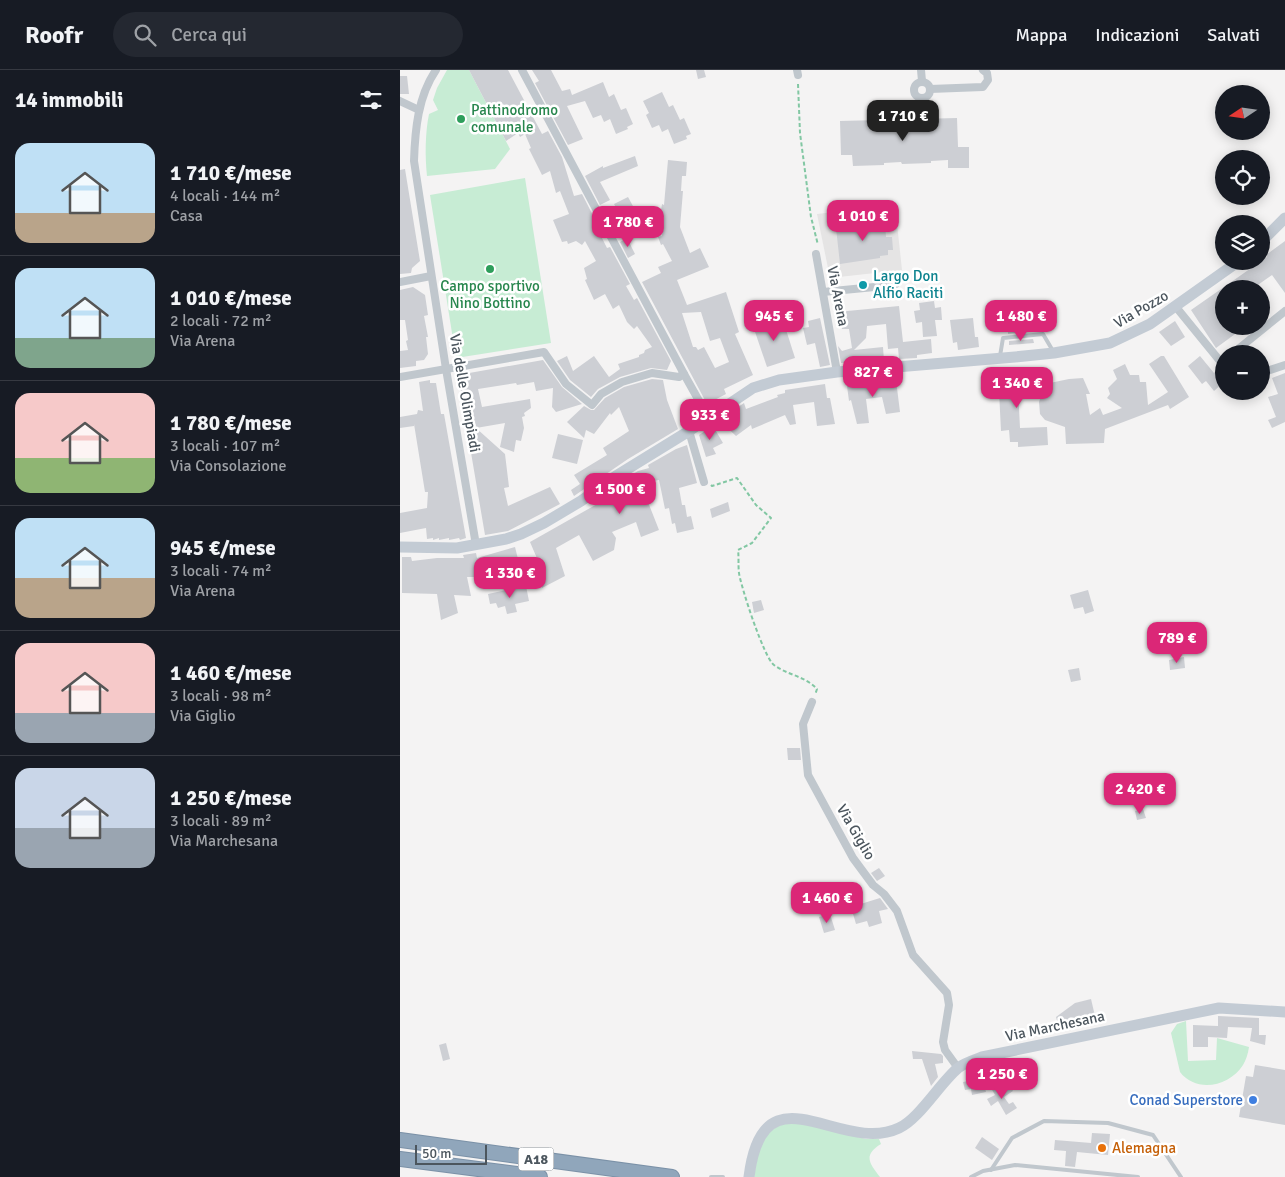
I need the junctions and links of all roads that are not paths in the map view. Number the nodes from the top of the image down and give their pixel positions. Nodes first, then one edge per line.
1 (436, 70) edge
2 (522, 70) edge
3 (921, 70) edge
4 (983, 70) edge
5 (922, 81) junction
6 (930, 89) junction
7 (400, 101) edge
8 (419, 110) junction
9 (1285, 218) edge
10 (1270, 233) edge
11 (816, 254) road end
12 (1227, 270) edge
13 (431, 276) junction
14 (400, 282) edge
15 (895, 285) dead end
16 (823, 292) junction
17 (1176, 307) junction
18 (1285, 312) edge
19 (1243, 345) edge
20 (1054, 353) junction
21 (1215, 353) edge
22 (1000, 358) junction
23 (1285, 365) edge
24 (446, 369) junction
25 (1270, 370) edge
26 (837, 372) junction
27 (684, 374) junction
28 (400, 377) edge
29 (708, 418) junction
30 (689, 430) junction
31 (704, 482) road end
32 (476, 545) junction
33 (400, 547) edge
34 (812, 702) road end
35 (1285, 1012) edge
36 (958, 1068) junction
37 (400, 1140) edge
38 (400, 1159) edge
39 (991, 1170) junction
40 (540, 1177) edge
41 (672, 1177) edge
42 (711, 1177) edge
43 (723, 1177) edge
44 (749, 1177) edge
45 (971, 1177) edge
46 (1138, 1177) edge
47 (1181, 1177) edge

1 - 8 street, Via delle Olimpiadi
2 - 27 street
3 - 5 street
4 - 6 street
5 - 6 street
5 - 6 street
7 - 8 street
8 - 13 street, Via delle Olimpiadi
9 - 10 street
11 - 16 street, Via Arena
12 - 17 street, Via Pozzo
13 - 14 street
13 - 24 street, Via delle Olimpiadi
15 - 16 street
16 - 26 street, Via Arena
17 - 20 street, Via Pozzo
17 - 21 street
18 - 19 street
20 - 22 street, Via Pozzo
20 - 22 lane
22 - 26 street, Via Pozzo
23 - 25 street
24 - 27 street
24 - 28 street
24 - 32 street, Via delle Olimpiadi
26 - 29 street, Via Pozzo
27 - 29 street
29 - 30 street, Via Pozzo
30 - 31 street
30 - 32 street, Via Pozzo
32 - 33 street, Via Pozzo
34 - 36 street, Via Giglio
35 - 36 street, Via Marchesana
36 - 44 street, Via Marchesana
37 - 41 highway, A18
38 - 40 highway, A18
39 - 45 lane
39 - 46 lane
39 - 47 lane
42 - 43 lane

